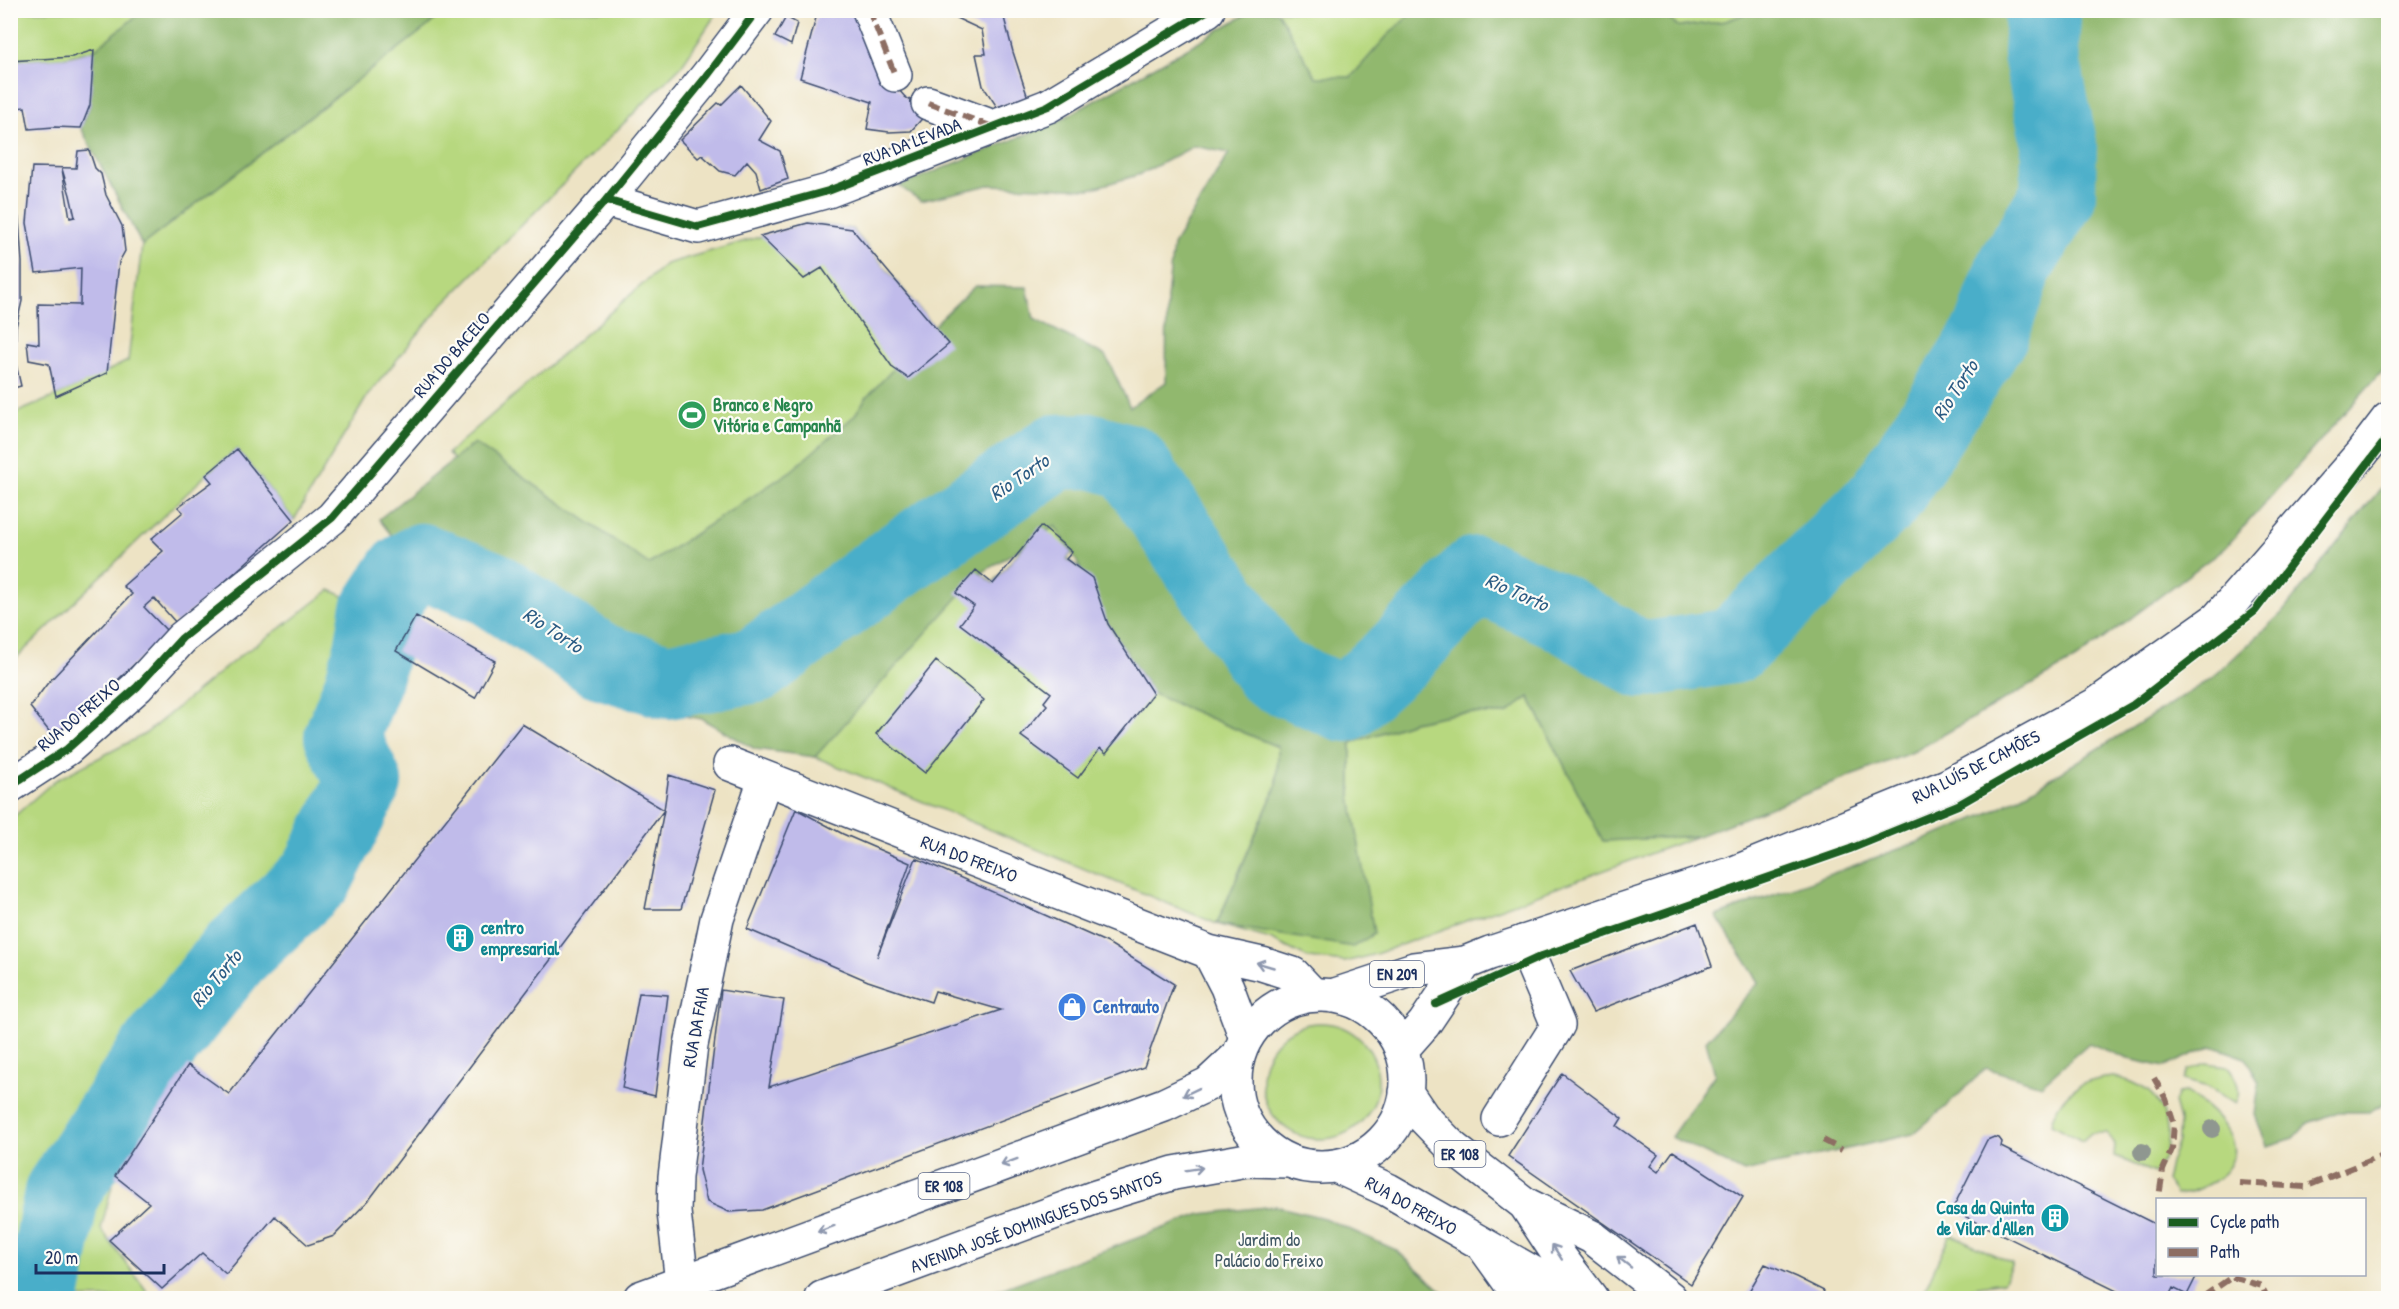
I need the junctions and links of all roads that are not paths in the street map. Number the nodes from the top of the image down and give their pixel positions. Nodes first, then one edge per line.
1 (757, 10) edge
2 (870, 10) edge
3 (1208, 10) edge
4 (895, 75) dead end
5 (928, 103) dead end
6 (993, 127) junction
7 (606, 200) junction
8 (2388, 419) edge
9 (137, 687) joint
10 (730, 764) dead end
11 (765, 779) junction
12 (10, 786) edge
13 (1523, 942) junction
14 (1209, 952) junction
15 (1465, 963) junction
16 (1322, 995) junction
17 (1242, 1048) junction
18 (1401, 1050) junction
19 (1406, 1092) junction
20 (1499, 1119) dead end
21 (1289, 1161) junction
22 (1336, 1166) junction
23 (1525, 1204) junction
24 (1485, 1248) junction
25 (682, 1283) junction
26 (640, 1299) edge
27 (822, 1299) edge
28 (1521, 1299) edge
29 (1577, 1299) edge
30 (1591, 1299) edge
31 (1670, 1299) edge

1 - 7 main road, RUA DO BACELO
2 - 4 main road
3 - 6 main road, RUA DA LEVADA
5 - 6 main road
6 - 7 main road, RUA DA LEVADA
7 - 9 main road, RUA DO BACELO
8 - 13 main road, RUA LUÍS DE CAMÕES / EN 209
9 - 12 main road, RUA DO FREIXO
10 - 11 main road, RUA DO FREIXO
11 - 14 main road, RUA DO FREIXO
11 - 25 main road, RUA DA FAIA
13 - 15 main road, RUA LUÍS DE CAMÕES / EN 209
13 - 20 main road
16 -> 14 main road, RUA DO FREIXO
14 - 17 main road
15 - 16 main road, RUA LUÍS DE CAMÕES / EN 209
15 - 18 main road, EN 209
16 - 17 main road, ER 108
16 - 18 main road
17 - 21 main road
17 -> 25 main road, ER 108
18 - 19 main road
19 - 22 main road
19 - 23 main road, ER 108
21 - 22 main road
27 -> 21 main road, AVENIDA JOSÉ DOMINGUES DOS SANTOS
22 - 24 main road, RUA DO FREIXO
30 -> 23 main road, ER 108
31 -> 23 main road
24 - 28 main road, RUA DO FREIXO
24 - 29 main road, RUA DO FREIXO
25 - 26 main road, ER 108

